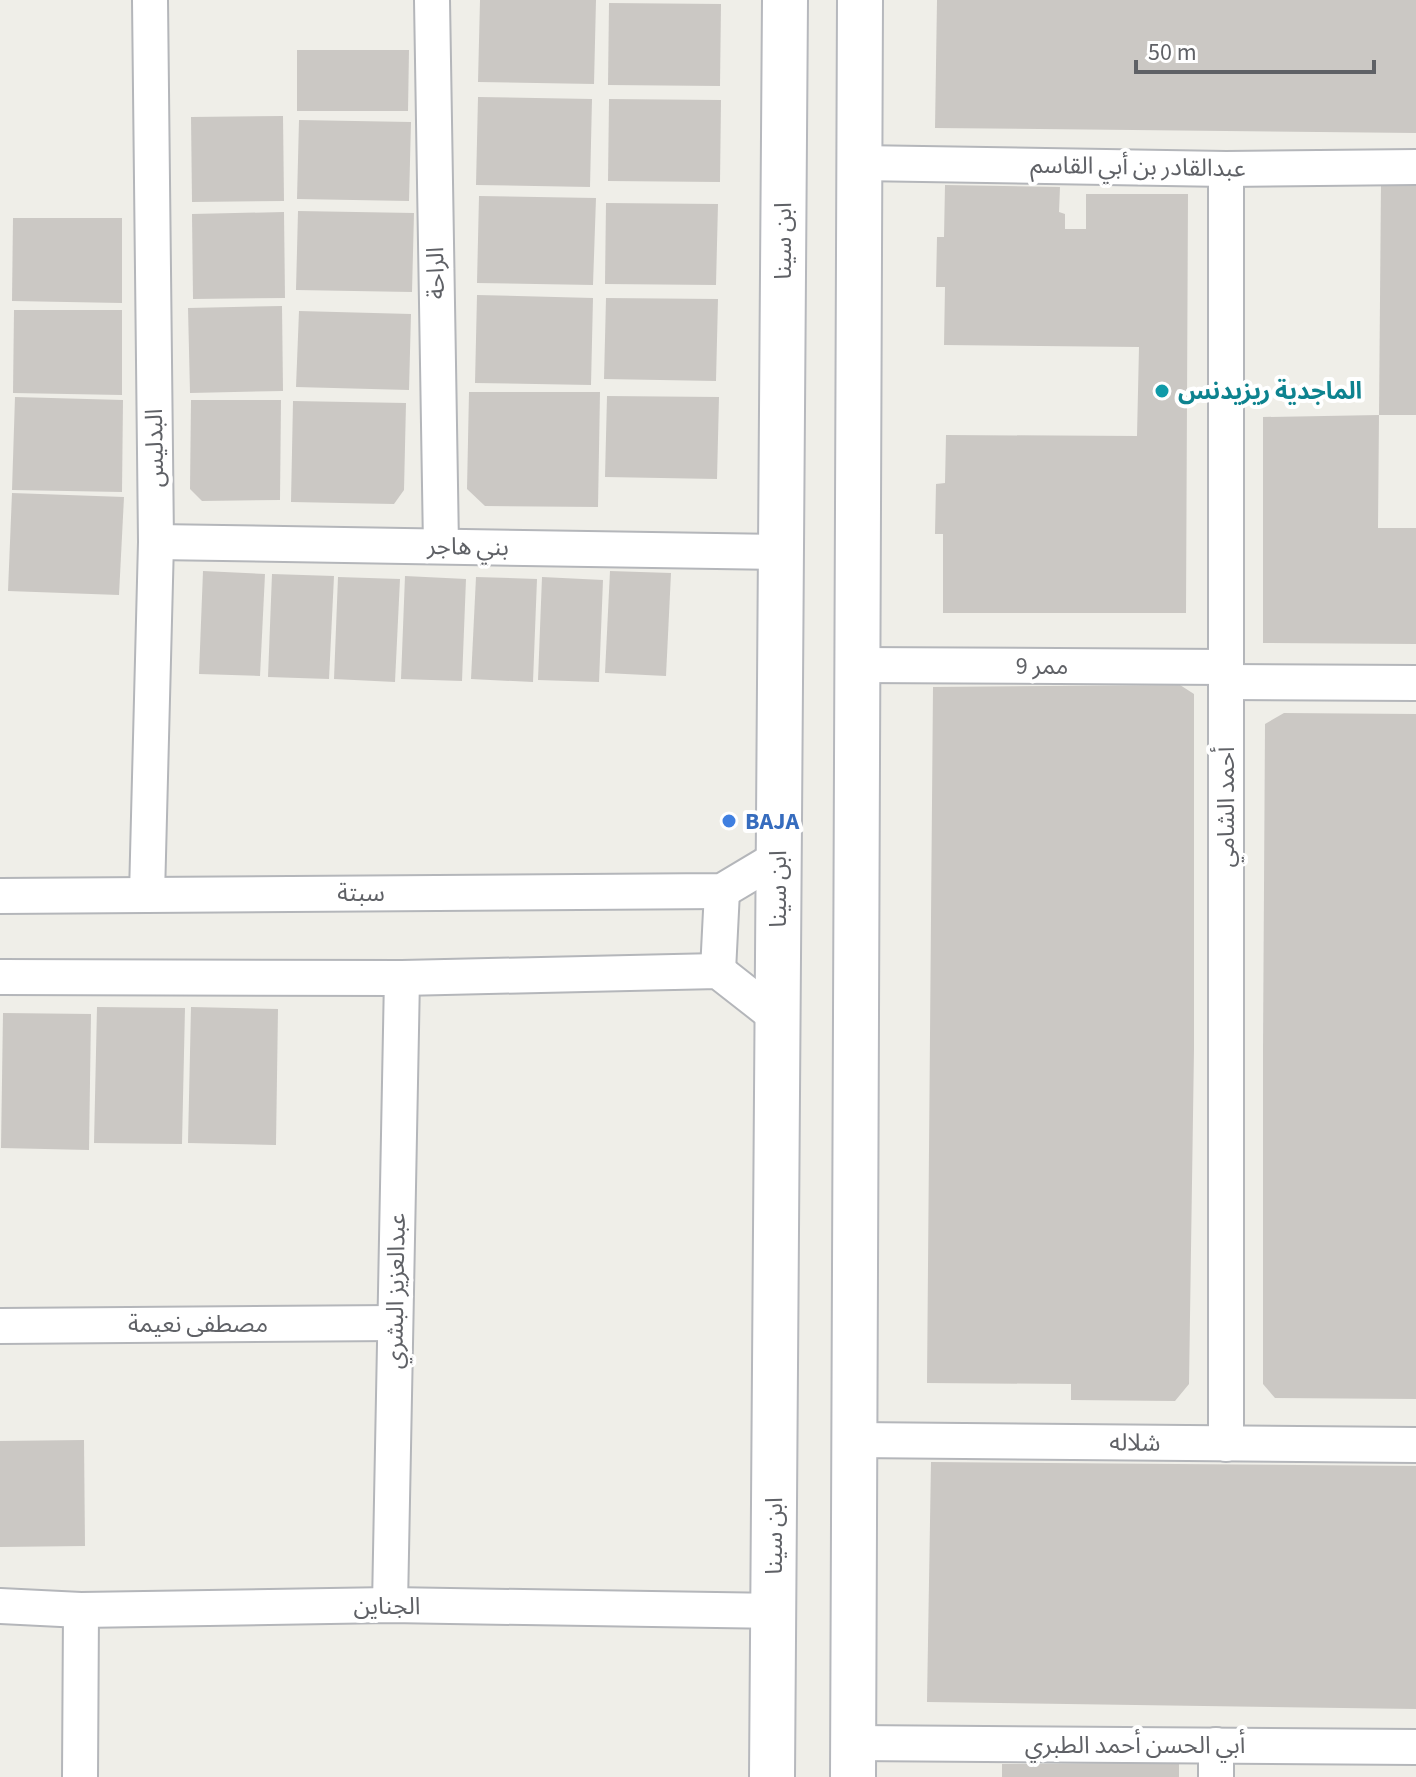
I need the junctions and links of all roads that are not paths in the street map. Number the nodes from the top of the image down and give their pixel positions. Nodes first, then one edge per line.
1 (150, 0) edge
2 (432, 0) edge
3 (785, 0) edge
4 (860, 0) edge
5 (859, 163) junction
6 (1416, 167) edge
7 (1226, 169) junction
8 (156, 542) junction
9 (441, 546) junction
10 (781, 552) junction
11 (857, 665) junction
12 (1226, 675) junction
13 (1416, 683) edge
14 (779, 857) junction
15 (722, 891) junction
16 (147, 895) junction
17 (0, 896) edge
18 (718, 971) junction
19 (0, 977) edge
20 (402, 978) junction
21 (778, 1018) junction
22 (395, 1323) junction
23 (0, 1326) edge
24 (855, 1440) junction
25 (1226, 1444) junction
26 (1416, 1445) edge
27 (390, 1605) junction
28 (0, 1606) edge
29 (81, 1610) junction
30 (773, 1611) junction
31 (1416, 1747) edge
32 (853, 1760) edge
33 (1216, 1761) edge
34 (80, 1777) edge
35 (772, 1777) edge

1 - 8 street, البدليس
2 - 9 street, الراحة
3 - 10 street, ابن سينا
4 - 5 street
5 - 7 street, عبدالقادر بن أبي القاسم
5 - 11 street
6 - 7 street, عبدالقادر بن أبي القاسم
7 - 12 street, أحمد الشامي
8 - 9 street, بني هاجر
8 - 16 street, البدليس
9 - 10 street, بني هاجر
10 - 14 street, ابن سينا
11 - 12 street, ممر 9
11 - 24 street
12 - 13 street, ممر 9
12 - 25 street, أحمد الشامي
14 - 15 street
14 - 21 street, ابن سينا
15 - 16 street, سبتة
15 - 18 street
16 - 17 street, سبتة
18 - 20 street
18 - 21 street
19 - 20 street
20 - 22 street, عبدالعزيز البشري
21 - 30 street, ابن سينا
22 - 23 street, مصطفى نعيمة
22 - 27 street, عبدالعزيز البشري
24 - 25 street, شلاله
24 - 32 street
25 - 26 street, شلاله
27 - 29 street, الجناين
27 - 30 street, الجناين
28 - 29 street, الجناين
29 - 34 street
30 - 35 street, ابن سينا
31 - 33 street, أبي الحسن أحمد الطبري
32 - 33 street, أبي الحسن أحمد الطبري

